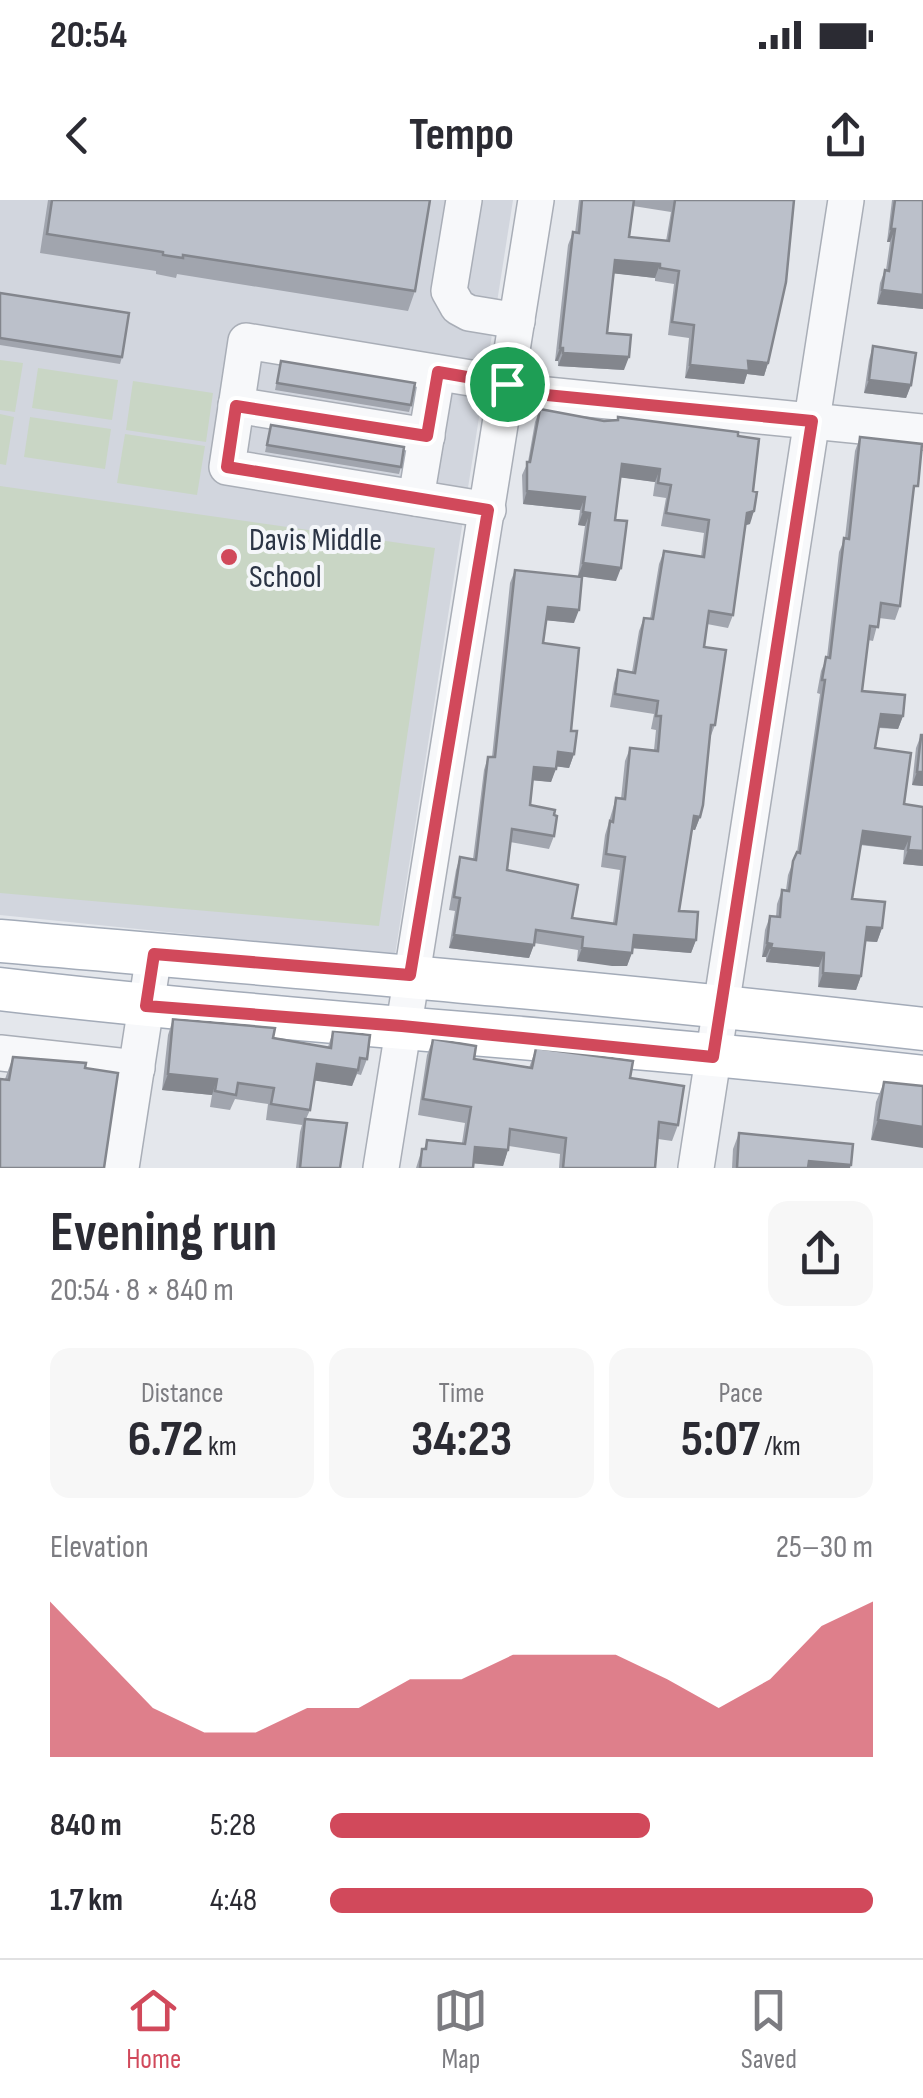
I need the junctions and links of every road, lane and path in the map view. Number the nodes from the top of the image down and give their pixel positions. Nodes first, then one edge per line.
1 (464, 200) edge
2 (536, 200) edge
3 (846, 200) edge
4 (517, 322) junction
5 (438, 372) junction
6 (506, 387) junction
7 (236, 406) junction
8 (812, 421) junction
9 (923, 432) edge
10 (427, 436) junction
11 (416, 498) junction
12 (488, 510) junction
13 (0, 941) edge
14 (154, 954) junction
15 (410, 975) junction
16 (0, 989) edge
17 (146, 1006) junction
18 (721, 1006) junction
19 (402, 1026) junction
20 (923, 1029) edge
21 (0, 1053) edge
22 (713, 1057) junction
23 (136, 1068) junction
24 (923, 1077) edge
25 (121, 1168) edge
26 (380, 1168) edge
27 (696, 1168) edge

1 - 4 street
2 - 4 street
3 - 8 street
4 - 6 street
5 - 6 street
5 - 7 street
5 - 10 street
6 - 8 street
6 - 12 street
7 - 10 street
7 - 11 street
8 - 9 street
8 - 18 street
10 - 11 street
11 - 12 street
12 - 15 street
13 - 14 main road
14 - 15 main road
14 - 17 street
15 - 18 main road
15 - 19 street
16 - 17 main road
17 - 19 main road
17 - 23 street
18 - 20 main road
18 - 22 street
19 - 22 main road
19 - 26 street
21 - 23 street
22 - 24 main road
22 - 27 street
23 - 25 street

